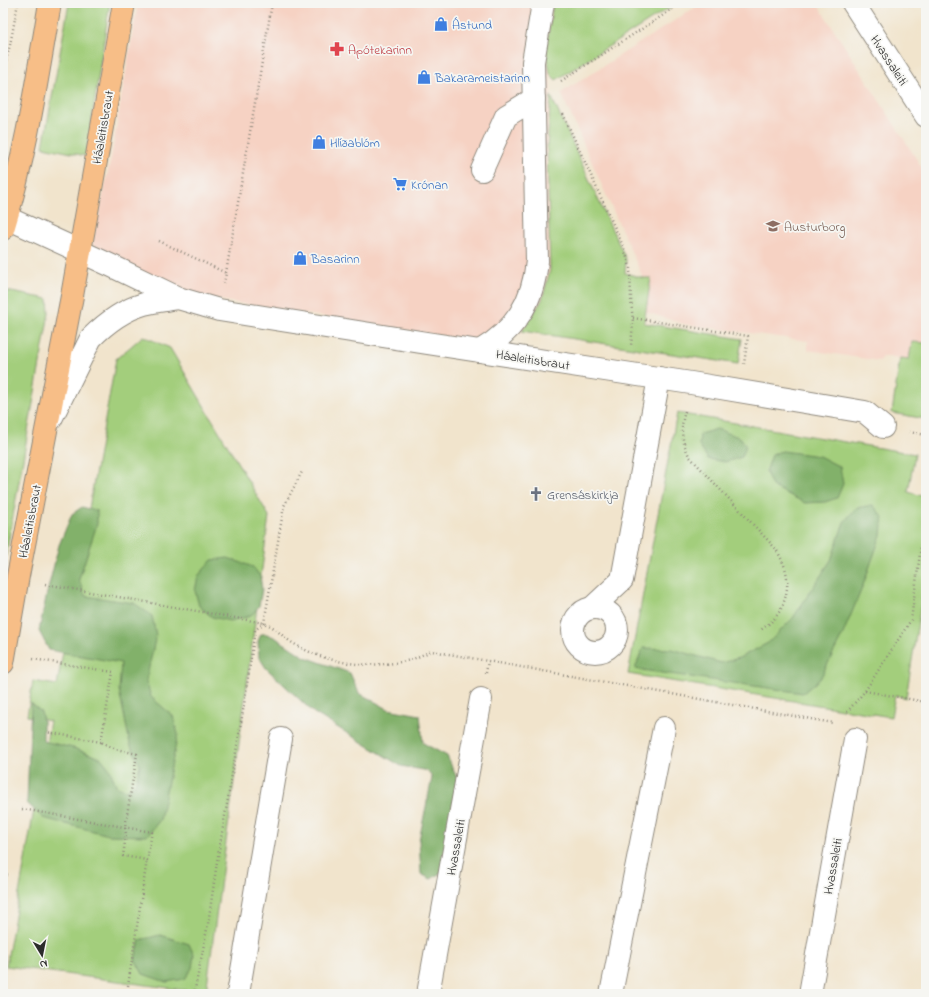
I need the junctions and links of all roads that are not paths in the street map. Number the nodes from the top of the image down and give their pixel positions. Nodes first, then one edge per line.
1 (50, 3) edge
2 (124, 3) edge
3 (543, 3) edge
4 (853, 3) edge
5 (534, 99) junction
6 (926, 116) edge
7 (482, 170) dead end
8 (4, 221) edge
9 (80, 251) junction
10 (178, 298) junction
11 (480, 351) junction
12 (659, 378) junction
13 (47, 427) junction
14 (883, 427) dead end
15 (592, 608) dead end
16 (3, 663) edge
17 (481, 699) dead end
18 (664, 728) dead end
19 (281, 739) dead end
20 (855, 739) dead end
21 (238, 994) edge
22 (428, 994) edge
23 (612, 994) edge
24 (810, 994) edge

1 - 8 main road, Háaleitisbraut
2 - 9 main road, Háaleitisbraut
3 - 5 street
4 - 6 street, Hvassaleiti
5 - 7 street
5 - 11 street
8 - 9 street, Háaleitisbraut
9 - 10 street, Háaleitisbraut
9 - 13 main road, Háaleitisbraut
10 - 11 street, Háaleitisbraut
10 - 13 street, Háaleitisbraut
11 - 12 street, Háaleitisbraut
12 - 14 street, Háaleitisbraut
12 - 15 street
13 - 16 main road, Háaleitisbraut
17 - 22 street, Hvassaleiti
18 - 23 street
19 - 21 street
20 - 24 street, Hvassaleiti

